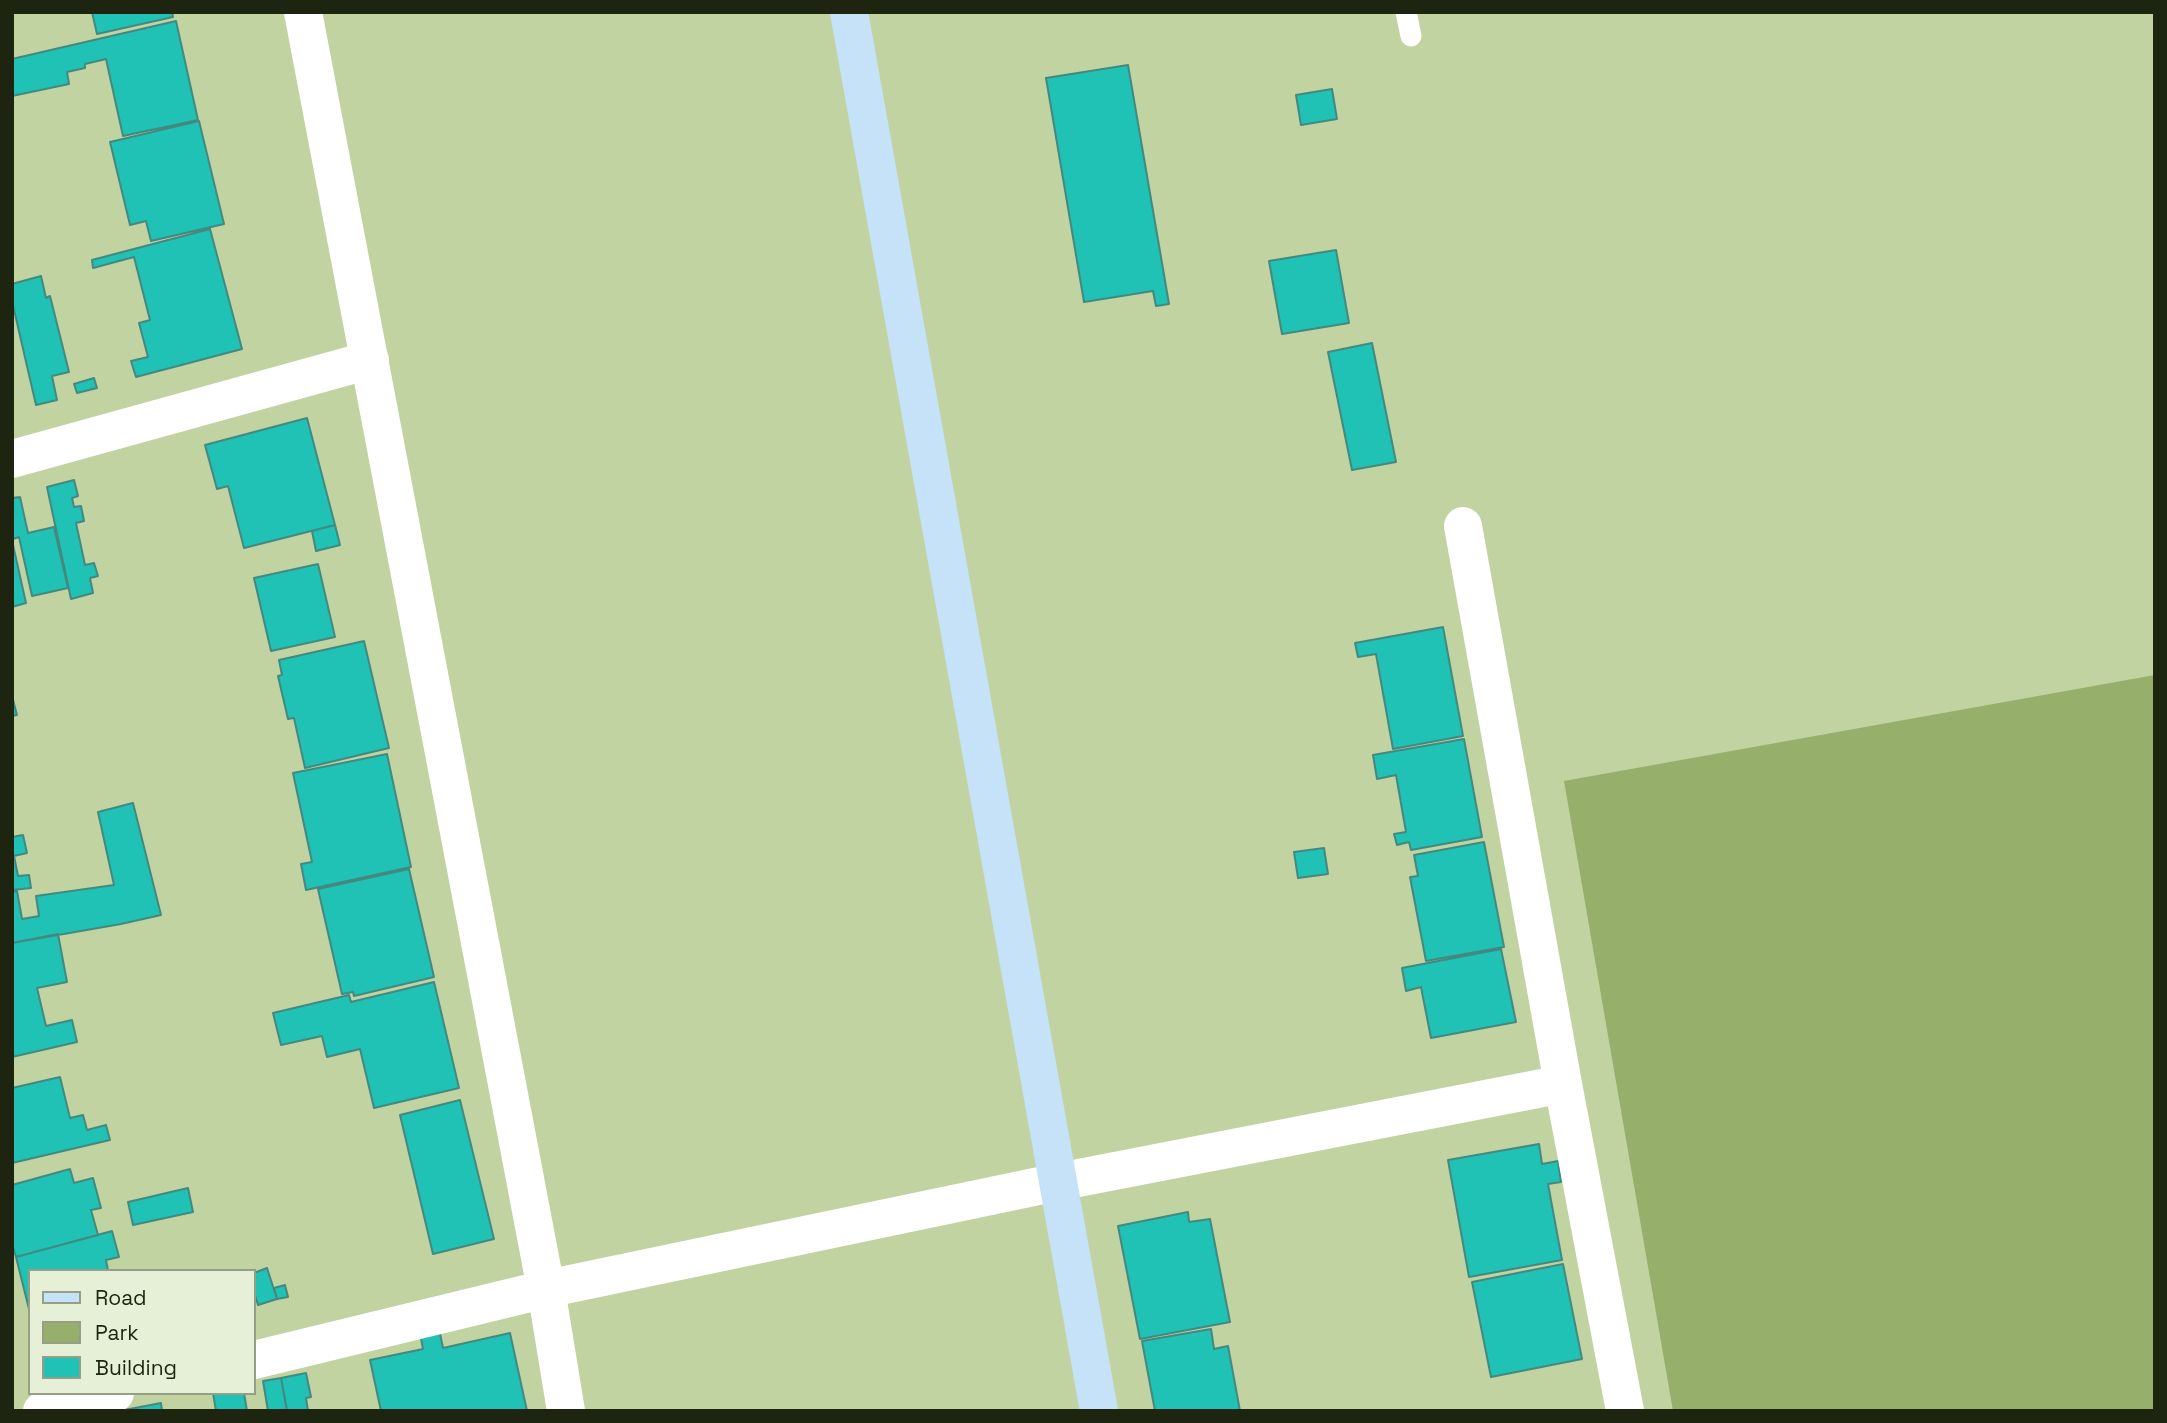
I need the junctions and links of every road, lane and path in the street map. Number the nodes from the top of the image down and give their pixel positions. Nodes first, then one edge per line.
1 (303, 12) edge
2 (849, 12) edge
3 (1406, 12) edge
4 (1411, 36) dead end
5 (370, 360) junction
6 (12, 459) edge
7 (1463, 526) dead end
8 (1563, 1084) junction
9 (1058, 1182) junction
10 (547, 1289) junction
11 (256, 1360) edge
12 (107, 1395) edge
13 (42, 1411) edge
14 (566, 1411) edge
15 (1100, 1411) edge
16 (1625, 1411) edge

1 - 5 street
2 - 9 street
3 - 4 lane
5 - 6 street
5 - 10 street
7 - 8 street
8 - 9 street
8 - 16 street
9 - 10 street
9 - 15 street
10 - 11 street
10 - 14 street
12 - 13 street

